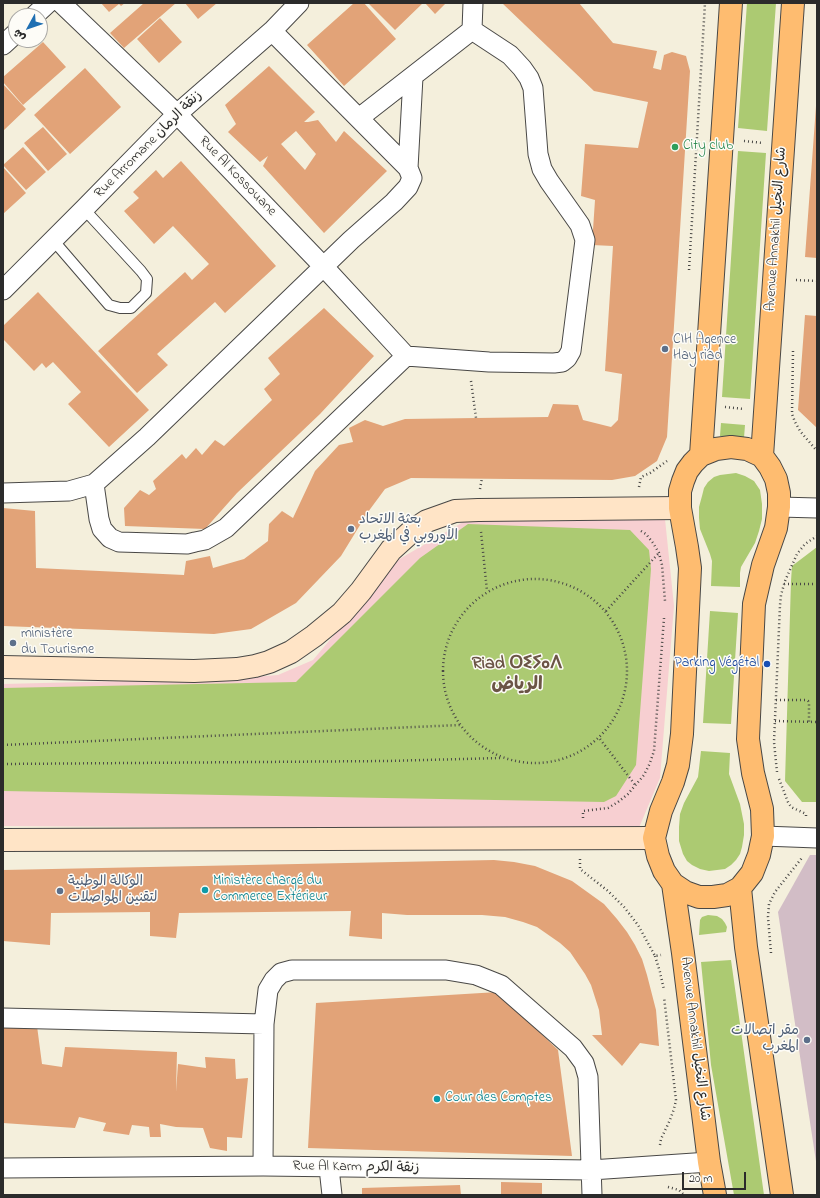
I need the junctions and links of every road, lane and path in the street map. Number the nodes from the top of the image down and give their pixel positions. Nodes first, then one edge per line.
1 (61, 3) edge
2 (299, 3) edge
3 (473, 3) edge
4 (731, 3) edge
5 (793, 3) edge
6 (472, 30) junction
7 (272, 31) junction
8 (412, 77) junction
9 (177, 114) junction
10 (359, 118) junction
11 (697, 138) dead end
12 (722, 140) junction
13 (783, 144) junction
14 (408, 168) junction
15 (84, 209) junction
16 (53, 240) junction
17 (324, 267) junction
18 (794, 280) dead end
19 (817, 281) edge
20 (3, 290) edge
21 (406, 356) junction
22 (468, 361) junction
23 (704, 405) junction
24 (765, 411) junction
25 (792, 414) dead end
26 (476, 418) dead end
27 (701, 455) junction
28 (762, 456) junction
29 (482, 478) dead end
30 (94, 484) junction
31 (3, 493) edge
32 (779, 507) junction
33 (680, 508) junction
34 (817, 508) edge
35 (478, 510) junction
36 (817, 536) edge
37 (659, 553) dead end
38 (784, 584) junction
39 (817, 584) edge
40 (488, 591) junction
41 (606, 611) junction
42 (3, 667) edge
43 (776, 700) junction
44 (775, 721) junction
45 (809, 722) junction
46 (817, 722) edge
47 (460, 725) junction
48 (600, 739) junction
49 (3, 745) edge
50 (501, 758) junction
51 (3, 764) edge
52 (636, 786) dead end
53 (763, 836) junction
54 (654, 838) junction
55 (811, 838) edge
56 (3, 840) edge
57 (673, 884) junction
58 (740, 888) junction
59 (655, 956) dead end
60 (772, 959) dead end
61 (3, 1018) edge
62 (264, 1024) junction
63 (710, 1162) junction
64 (263, 1166) junction
65 (661, 1166) junction
66 (3, 1168) edge
67 (329, 1168) junction
68 (592, 1170) junction
69 (332, 1195) edge
70 (592, 1195) edge
71 (684, 1195) edge
72 (715, 1195) edge
73 (782, 1195) edge

1 - 9 street, Rue Al Kossouane
2 - 7 street, Rue Arromane زنقة الرمان
3 - 6 street
4 - 12 main road
5 - 13 main road, Avenue Annakhil شارع النخيل
6 - 8 street
6 - 22 street
7 - 9 street, Rue Arromane زنقة الرمان
7 - 10 street
8 - 10 street
8 - 14 street
9 - 15 street, Rue Arromane زنقة الرمان
9 - 17 street, Rue Al Kossouane
10 - 14 street
11 - 12 path
12 - 13 path
12 - 23 main road
13 - 24 main road, Avenue Annakhil شارع النخيل
14 - 17 street
15 - 16 street, Rue Arromane زنقة الرمان
15 - 16 lane
16 - 20 street, Rue Arromane زنقة الرمان
17 - 21 street, Rue Al Kossouane
17 - 30 street
18 - 19 path
21 - 22 street
21 - 30 street
22 - 26 path
23 - 24 path
23 - 27 main road
24 - 25 path
24 - 28 main road, Avenue Annakhil شارع النخيل
27 - 28 main road
27 - 33 main road
28 - 32 main road
29 - 35 path
30 - 31 street
32 - 34 street
32 - 53 main road
33 - 35 street
33 - 54 main road
35 - 40 path
35 - 42 street
36 - 38 path
37 - 41 path
38 - 39 path
38 - 43 path
40 - 41 path
40 - 47 path
41 - 48 path
43 - 44 path
43 - 45 path
44 - 45 path
44 - 55 path
45 - 46 path
47 - 49 path
47 - 50 path
48 - 50 path
48 - 52 path
50 - 51 path
53 - 55 street
53 - 58 main road
54 - 56 street
54 - 57 main road
55 - 60 path
57 - 58 main road
57 - 63 main road, Avenue Annakhil شارع النخيل
58 - 73 main road
59 - 65 path
61 - 62 street
62 - 64 street
62 - 68 street
63 - 65 street, Rue Al Karm زنقة الكرم
63 - 72 main road, Avenue Annakhil شارع النخيل
64 - 66 street, Rue Al Karm زنقة الكرم
64 - 67 street, Rue Al Karm زنقة الكرم
65 - 68 street, Rue Al Karm زنقة الكرم
65 - 71 path
67 - 68 street, Rue Al Karm زنقة الكرم
67 - 69 street
68 - 70 street

